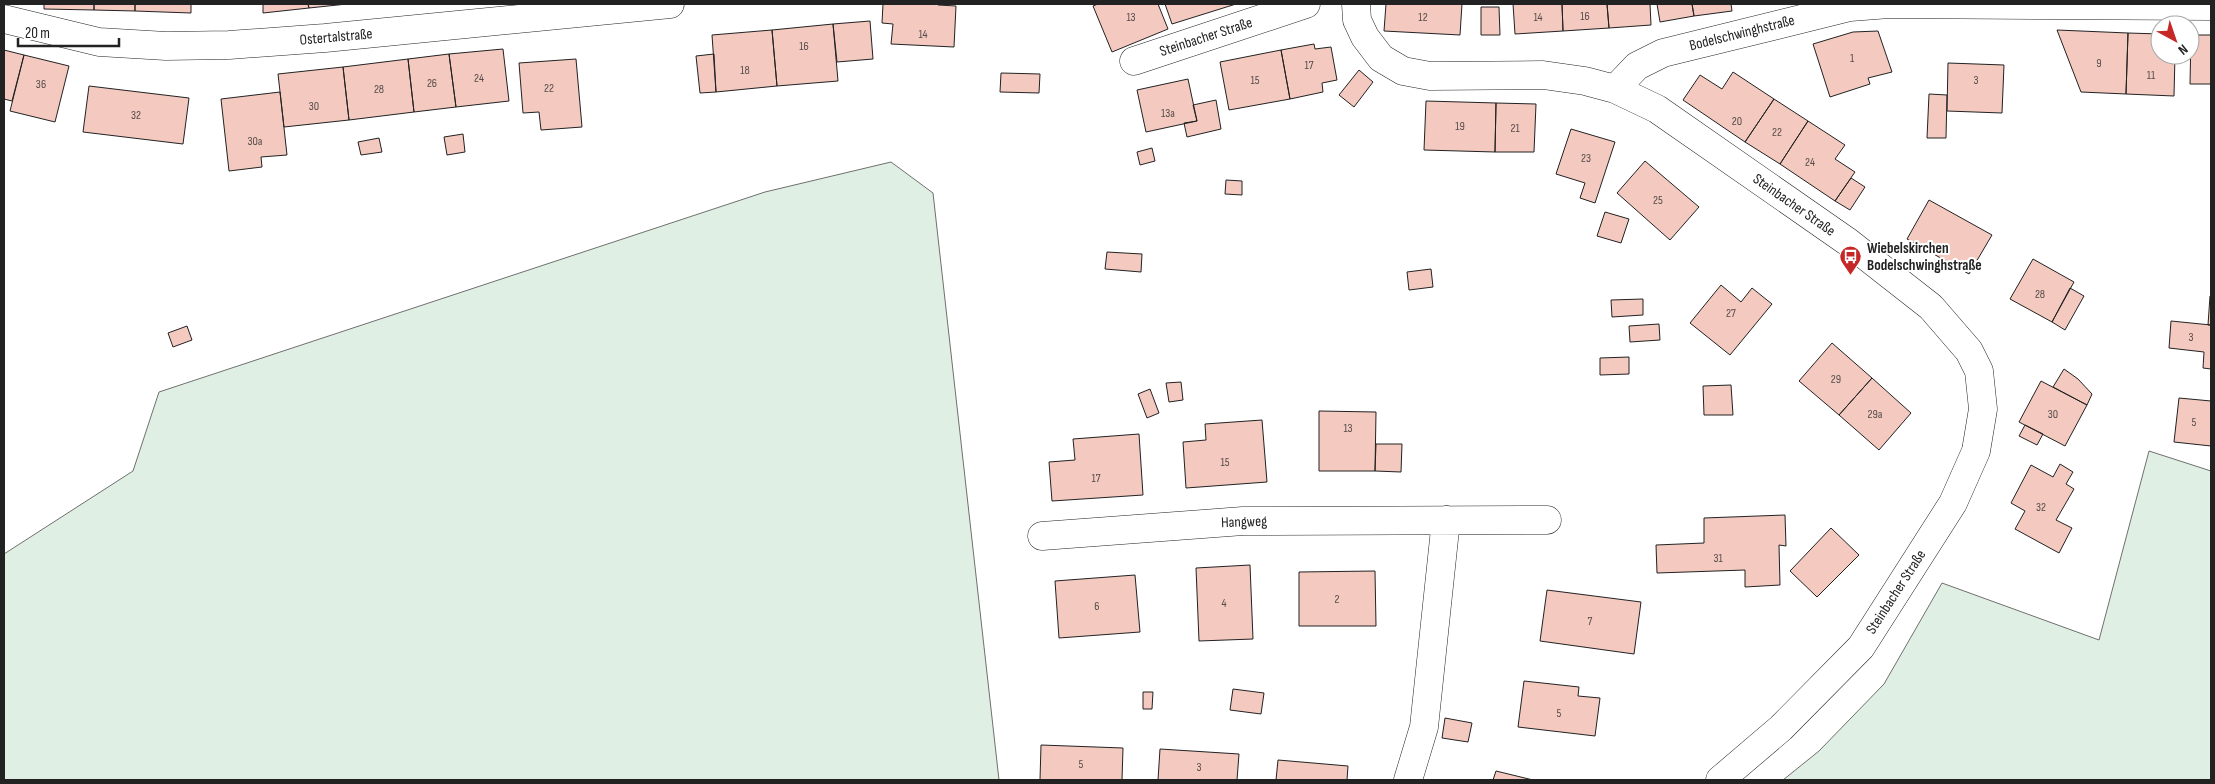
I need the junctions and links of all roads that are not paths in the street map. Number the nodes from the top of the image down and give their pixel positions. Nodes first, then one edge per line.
1 (670, 4) edge
2 (1306, 4) edge
3 (1356, 4) edge
4 (2211, 6) edge
5 (4, 19) edge
6 (1134, 62) dead end
7 (1615, 89) junction
8 (1446, 520) junction
9 (1547, 520) dead end
10 (1042, 536) dead end
11 (1408, 780) edge
12 (1720, 780) edge

1 - 5 street, Ostertalstraße
2 - 6 street, Steinbacher Straße
3 - 7 street, Steinbacher Straße
4 - 7 street, Bodelschwinghstraße
7 - 12 street, Steinbacher Straße
8 - 9 street, Hangweg
8 - 10 street, Hangweg
8 - 11 street

